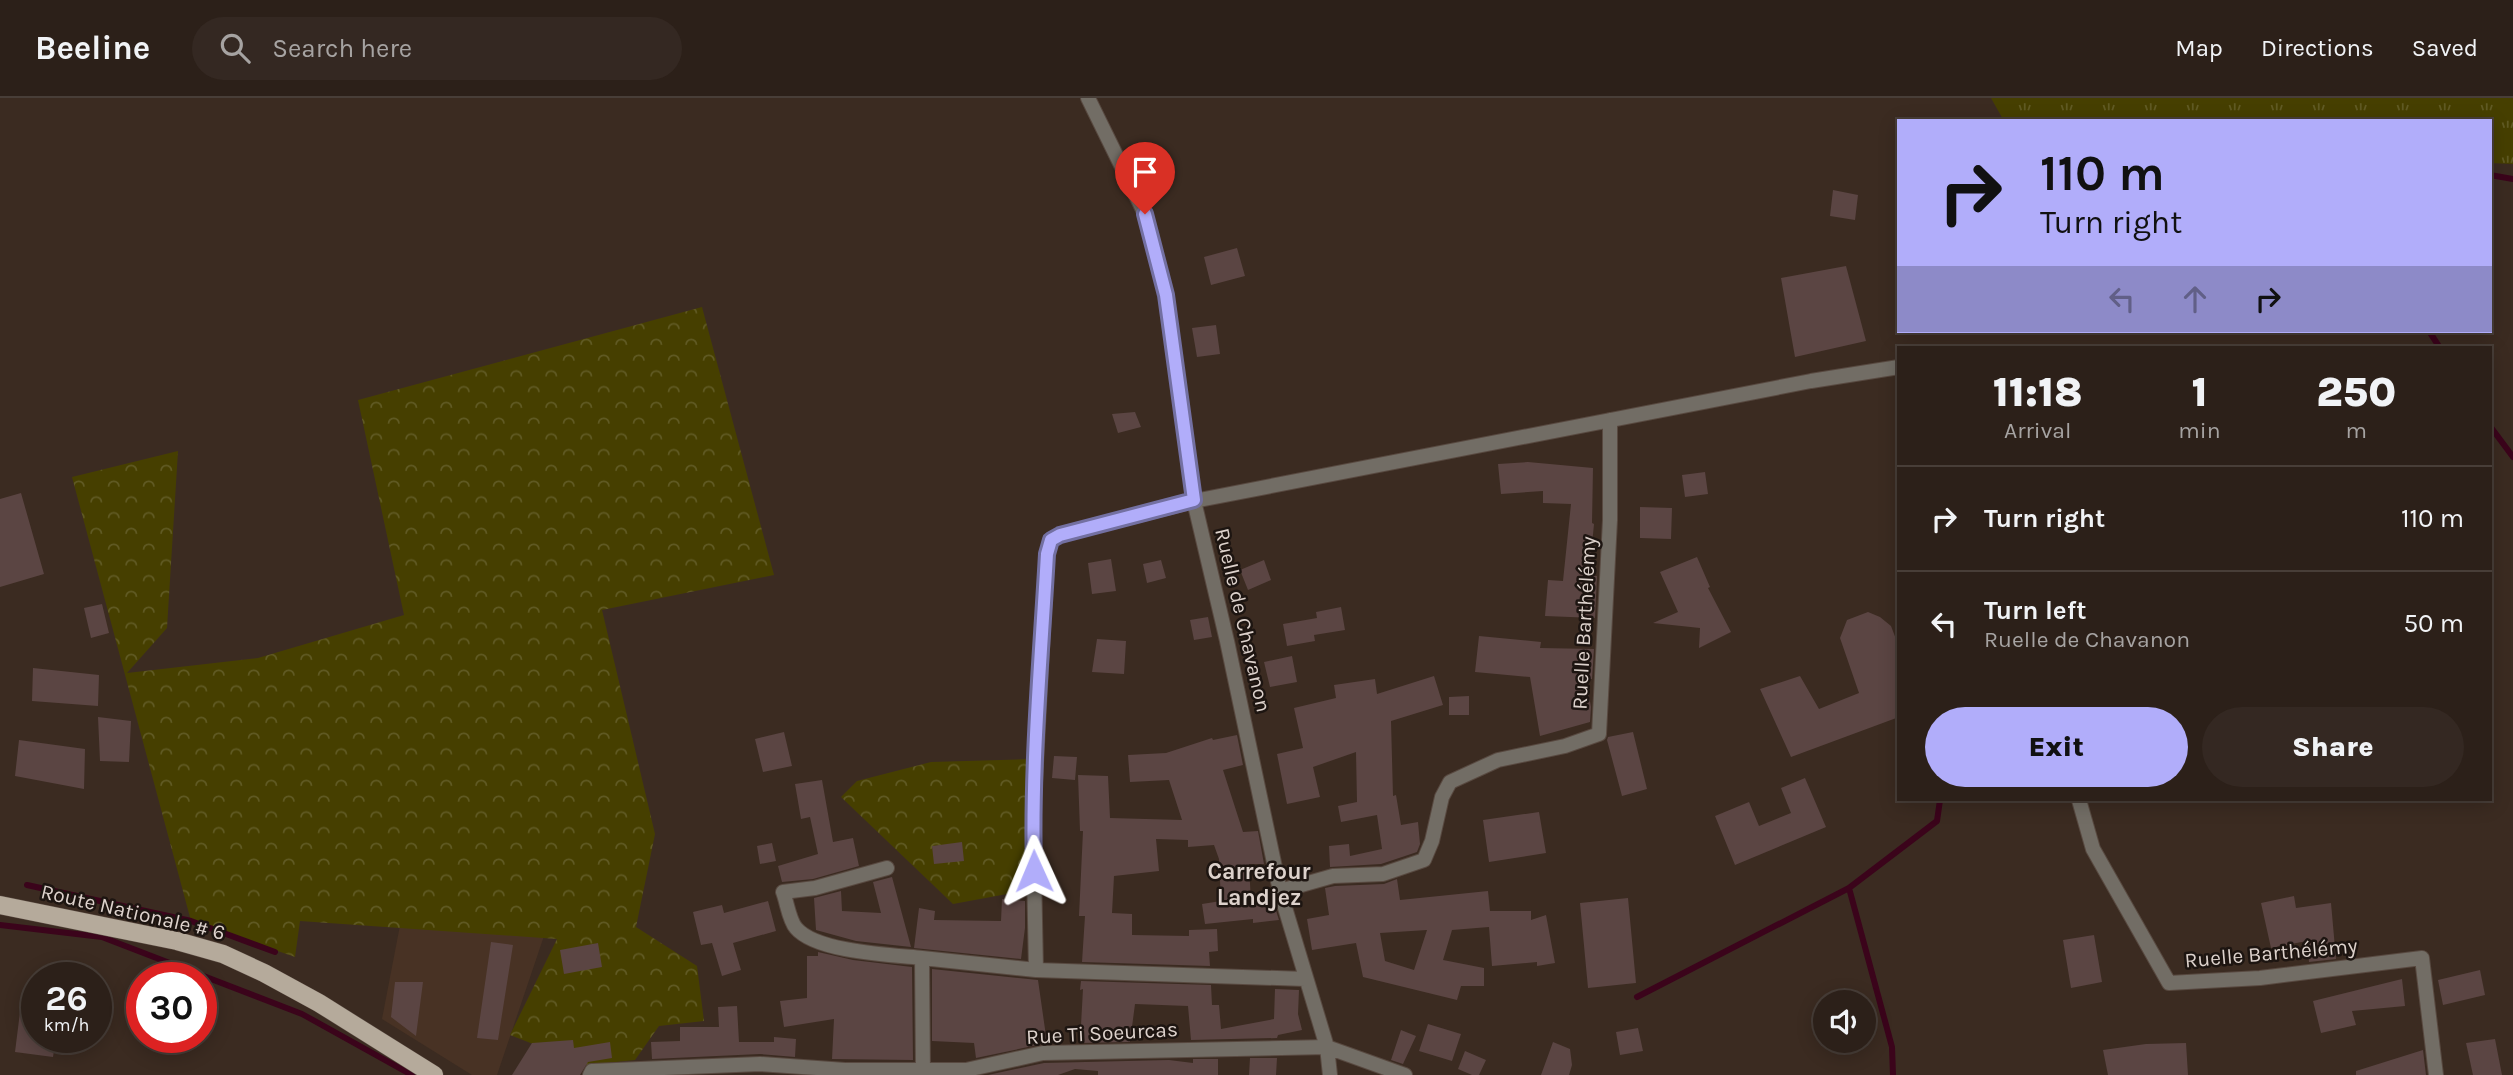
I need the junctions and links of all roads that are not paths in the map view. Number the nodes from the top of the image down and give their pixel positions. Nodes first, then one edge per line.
1 (1087, 98) edge
2 (1897, 367) edge
3 (1610, 420) junction
4 (1194, 500) junction
5 (2079, 801) edge
6 (887, 868) dead end
7 (1280, 891) junction
8 (0, 905) edge
9 (922, 958) junction
10 (1036, 970) junction
11 (1305, 979) junction
12 (1327, 1047) junction
13 (923, 1073) edge
14 (434, 1075) edge
15 (590, 1075) edge
16 (1329, 1075) edge
17 (1405, 1075) edge
18 (2436, 1075) edge

1 - 4 street, Ruelle de Chavanon
2 - 3 street
3 - 4 street
3 - 7 street, Ruelle Barthélémy
4 - 7 street, Ruelle de Chavanon
4 - 10 street
5 - 18 street, Ruelle Barthélémy
6 - 9 street
7 - 11 street, Ruelle de Chavanon
8 - 14 main road, Route Nationale # 6
9 - 10 street
9 - 13 street
10 - 11 street
11 - 12 street, Ruelle de Chavanon
12 - 13 street, Rue Ti Soeurcas
12 - 16 street, Ruelle de Chavanon
12 - 17 street, Rue Ti Soeurcas
13 - 15 street, Rue Ti Soeurcas

